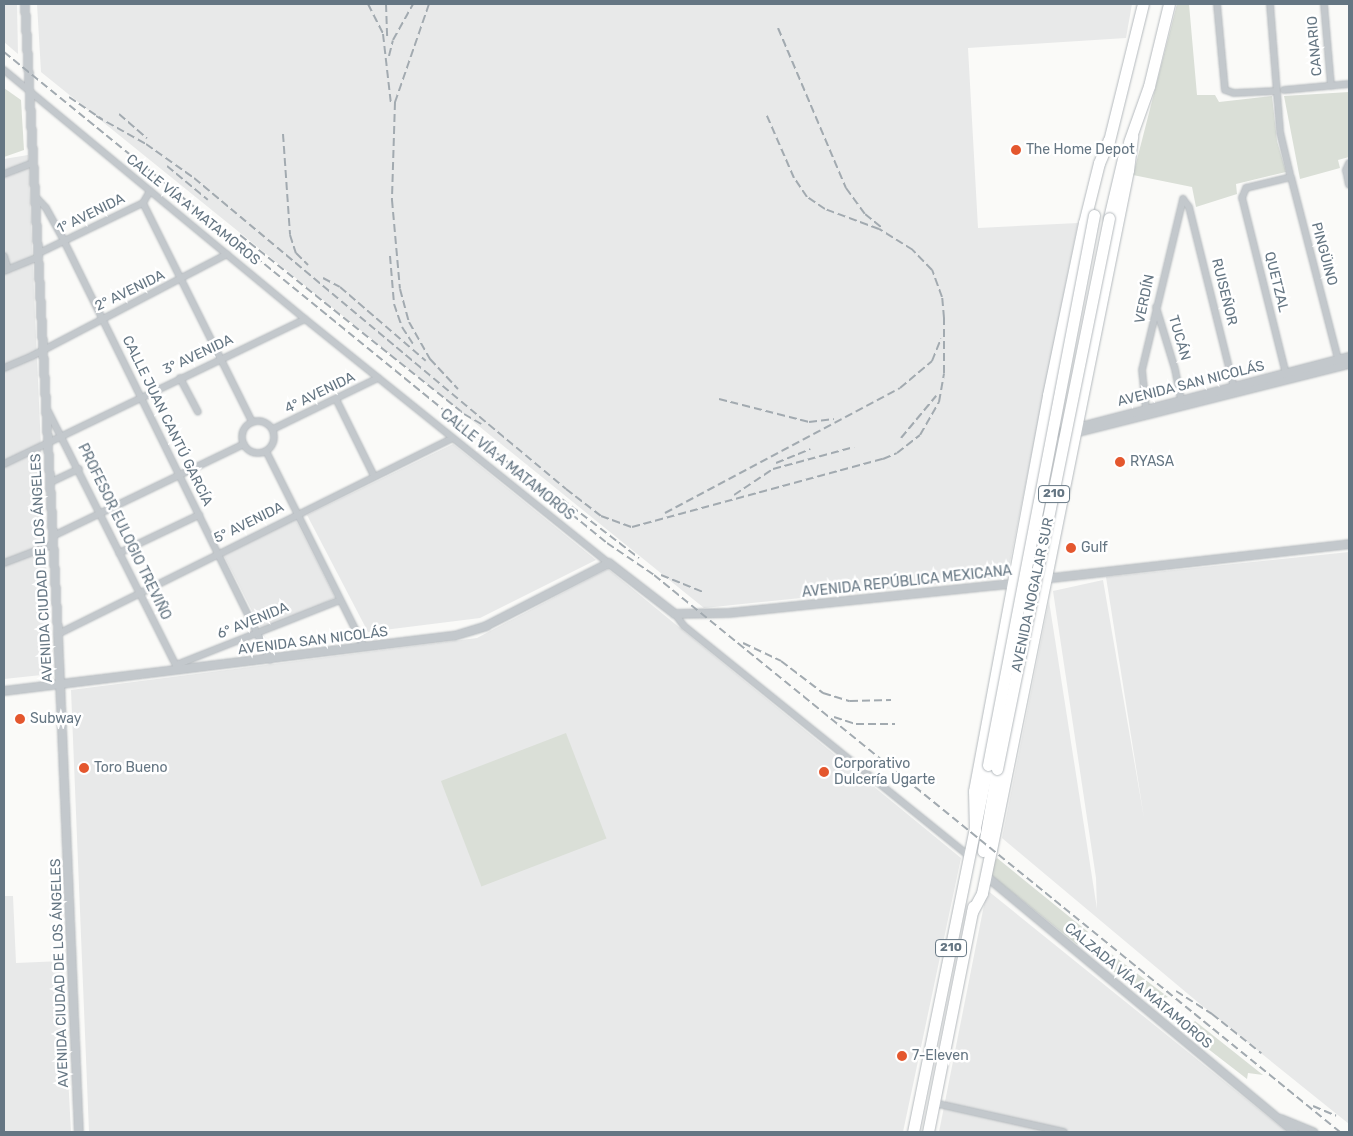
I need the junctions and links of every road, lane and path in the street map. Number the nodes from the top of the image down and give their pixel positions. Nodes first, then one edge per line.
1 (25, 4) edge
2 (1143, 4) edge
3 (1169, 4) edge
4 (1217, 4) edge
5 (1270, 4) edge
6 (1324, 4) edge
7 (4, 70) edge
8 (1349, 84) edge
9 (1331, 86) junction
10 (1284, 90) dead end
11 (1276, 91) junction
12 (30, 92) junction
13 (1132, 136) junction
14 (1109, 140) junction
15 (34, 163) junction
16 (1348, 165) edge
17 (4, 174) edge
18 (1291, 176) junction
19 (1349, 186) edge
20 (150, 191) junction
21 (35, 196) junction
22 (1184, 199) joint
23 (143, 203) junction
24 (64, 241) junction
25 (227, 254) junction
26 (39, 255) junction
27 (4, 256) edge
28 (6, 270) edge
29 (181, 280) junction
30 (1156, 307) junction
31 (103, 319) junction
32 (305, 319) junction
33 (43, 350) junction
34 (1349, 357) edge
35 (220, 358) junction
36 (1339, 363) junction
37 (1349, 364) edge
38 (4, 368) edge
39 (1286, 376) junction
40 (180, 378) junction
41 (378, 378) junction
42 (1234, 389) junction
43 (1048, 394) junction
44 (141, 396) junction
45 (336, 398) junction
46 (1181, 403) junction
47 (46, 407) junction
48 (1078, 408) junction
49 (1146, 408) junction
50 (198, 412) dead end
51 (252, 422) junction
52 (273, 430) junction
53 (1073, 430) junction
54 (63, 436) junction
55 (452, 438) junction
56 (1040, 438) junction
57 (49, 442) junction
58 (244, 444) junction
59 (266, 451) junction
60 (4, 464) edge
61 (79, 469) junction
62 (181, 476) junction
63 (374, 476) junction
64 (51, 482) junction
65 (297, 514) junction
66 (100, 515) junction
67 (200, 515) junction
68 (1024, 517) junction
69 (1053, 533) junction
70 (54, 540) junction
71 (1349, 544) edge
72 (1019, 549) junction
73 (218, 552) junction
74 (119, 553) junction
75 (4, 563) edge
76 (609, 563) junction
77 (1044, 579) junction
78 (1012, 584) junction
79 (138, 593) junction
80 (340, 600) junction
81 (1040, 610) junction
82 (675, 614) junction
83 (1004, 631) junction
84 (257, 633) junction
85 (58, 634) junction
86 (1033, 641) junction
87 (364, 647) junction
88 (270, 660) junction
89 (177, 667) junction
90 (60, 684) junction
91 (4, 691) edge
92 (993, 767) junction
93 (975, 831) junction
94 (969, 856) junction
95 (986, 876) junction
96 (972, 912) junction
97 (934, 1103) junction
98 (1274, 1116) junction
99 (79, 1132) edge
100 (913, 1132) edge
101 (928, 1132) edge
102 (1064, 1132) edge
103 (1294, 1132) edge
104 (1313, 1132) edge

1 - 12 street, AVENIDA CIUDAD DE LOS ÁNGELES
2 - 14 highway, AVENIDA NOGALAR SUR / 210
3 - 13 highway, AVENIDA NOGALAR SUR / 210
4 - 11 street
5 - 11 street, PINGÜINO
6 - 9 street, CANARIO
7 - 12 street, CALLE VÍA A MATAMOROS
8 - 9 street
9 - 10 street
11 - 18 street, PINGÜINO
12 - 15 street, AVENIDA CIUDAD DE LOS ÁNGELES
12 - 20 street, CALLE VÍA A MATAMOROS
13 - 48 highway
13 - 92 highway, AVENIDA NOGALAR SUR / 210, bridge
14 - 43 highway
14 - 92 highway, AVENIDA NOGALAR SUR / 210, bridge
15 - 17 street
15 - 21 street, AVENIDA CIUDAD DE LOS ÁNGELES
16 - 19 street
18 - 36 street, PINGÜINO
18 - 39 street, QUETZAL
20 - 23 street, 1° AVENIDA
20 - 25 street, CALLE VÍA A MATAMOROS
21 - 24 street, CALLE JUAN CANTÚ GARCÍA
21 - 26 street, AVENIDA CIUDAD DE LOS ÁNGELES
22 - 30 street, VERDÍN
22 - 42 street, RUISEÑOR
23 - 24 street, 1° AVENIDA
23 - 29 street
24 - 26 street, 1° AVENIDA
24 - 31 street, CALLE JUAN CANTÚ GARCÍA
25 - 29 street, 2° AVENIDA
25 - 32 street, CALLE VÍA A MATAMOROS
26 - 28 street, 1° AVENIDA
26 - 33 street, AVENIDA CIUDAD DE LOS ÁNGELES
27 - 28 street
29 - 31 street, 2° AVENIDA
29 - 35 street
30 - 46 street, TUCÁN
30 - 49 street, VERDÍN
31 - 33 street, 2° AVENIDA
31 - 44 street, CALLE JUAN CANTÚ GARCÍA
32 - 35 street, 3° AVENIDA
32 - 41 street, CALLE VÍA A MATAMOROS
33 - 38 street, 2° AVENIDA
33 - 47 street, AVENIDA CIUDAD DE LOS ÁNGELES
34 - 36 street, AVENIDA SAN NICOLÁS
35 - 40 street, 3° AVENIDA
35 - 51 street
36 - 37 street, AVENIDA SAN NICOLÁS
36 - 39 street, AVENIDA SAN NICOLÁS
39 - 42 street, AVENIDA SAN NICOLÁS
40 - 44 street, 3° AVENIDA
40 - 50 street
41 - 45 street, 4° AVENIDA
41 - 55 street, CALLE VÍA A MATAMOROS
42 - 46 street, AVENIDA SAN NICOLÁS
43 - 48 highway
43 - 53 highway
43 - 56 highway
44 - 54 street, 3° AVENIDA
44 - 62 street, CALLE JUAN CANTÚ GARCÍA
45 - 52 street, 4° AVENIDA
45 - 63 street
46 - 49 street, AVENIDA SAN NICOLÁS
46 - 53 street, AVENIDA SAN NICOLÁS
47 - 54 street, PROFESOR EULOGIO TREVIÑO
47 - 57 street, AVENIDA CIUDAD DE LOS ÁNGELES
48 - 53 highway
49 - 53 street, AVENIDA SAN NICOLÁS
51 - 52 street
51 - 58 street
52 - 59 street
53 - 56 street, AVENIDA SAN NICOLÁS
53 - 69 highway
54 - 57 street, 3° AVENIDA
54 - 61 street, PROFESOR EULOGIO TREVIÑO
55 - 63 street, 5° AVENIDA
55 - 76 street, CALLE VÍA A MATAMOROS
56 - 68 highway
57 - 60 street, 3° AVENIDA
57 - 64 street, AVENIDA CIUDAD DE LOS ÁNGELES
58 - 59 street
58 - 62 street
59 - 65 street
61 - 64 street
61 - 66 street, PROFESOR EULOGIO TREVIÑO
62 - 66 street
62 - 67 street, CALLE JUAN CANTÚ GARCÍA
63 - 65 street, 5° AVENIDA
64 - 70 street, AVENIDA CIUDAD DE LOS ÁNGELES
65 - 73 street, 5° AVENIDA
65 - 80 street
66 - 70 street
66 - 74 street, PROFESOR EULOGIO TREVIÑO
67 - 73 street, CALLE JUAN CANTÚ GARCÍA
67 - 74 street
68 - 69 highway
68 - 72 highway
69 - 77 highway
70 - 75 street
70 - 85 street, AVENIDA CIUDAD DE LOS ÁNGELES
71 - 77 street, AVENIDA REPÚBLICA MEXICANA
72 - 77 highway
72 - 78 highway
73 - 79 street, 5° AVENIDA
73 - 84 street, CALLE JUAN CANTÚ GARCÍA
74 - 79 street, PROFESOR EULOGIO TREVIÑO
76 - 82 street, CALLE VÍA A MATAMOROS
76 - 87 street, AVENIDA SAN NICOLÁS
77 - 78 street, AVENIDA REPÚBLICA MEXICANA
77 - 81 highway
78 - 81 highway
78 - 82 street, AVENIDA REPÚBLICA MEXICANA
78 - 83 highway
79 - 85 street, 5° AVENIDA
79 - 89 street, PROFESOR EULOGIO TREVIÑO
80 - 84 street, 6° AVENIDA
80 - 87 street
81 - 86 highway
82 - 94 street, CALLE VÍA A MATAMOROS
83 - 86 highway
83 - 93 highway
84 - 88 street, CALLE JUAN CANTÚ GARCÍA
84 - 89 street, 6° AVENIDA
85 - 90 street, AVENIDA CIUDAD DE LOS ÁNGELES
86 - 95 highway
87 - 88 street, AVENIDA SAN NICOLÁS
88 - 89 street, AVENIDA SAN NICOLÁS
89 - 90 street, AVENIDA SAN NICOLÁS
90 - 91 street, AVENIDA SAN NICOLÁS
90 - 99 street, AVENIDA CIUDAD DE LOS ÁNGELES
92 - 93 highway, AVENIDA NOGALAR SUR / 210
92 - 96 highway, AVENIDA NOGALAR SUR / 210
93 - 94 highway, AVENIDA NOGALAR SUR / 210
94 - 100 highway, AVENIDA NOGALAR SUR / 210
95 - 96 highway
95 - 98 street, CALZADA VÍA A MATAMOROS
96 - 97 highway, AVENIDA NOGALAR SUR / 210
97 - 101 highway, AVENIDA NOGALAR SUR / 210
97 - 102 street
98 - 103 street, CALZADA VÍA A MATAMOROS
98 - 104 street, CALZADA VÍA A MATAMOROS

